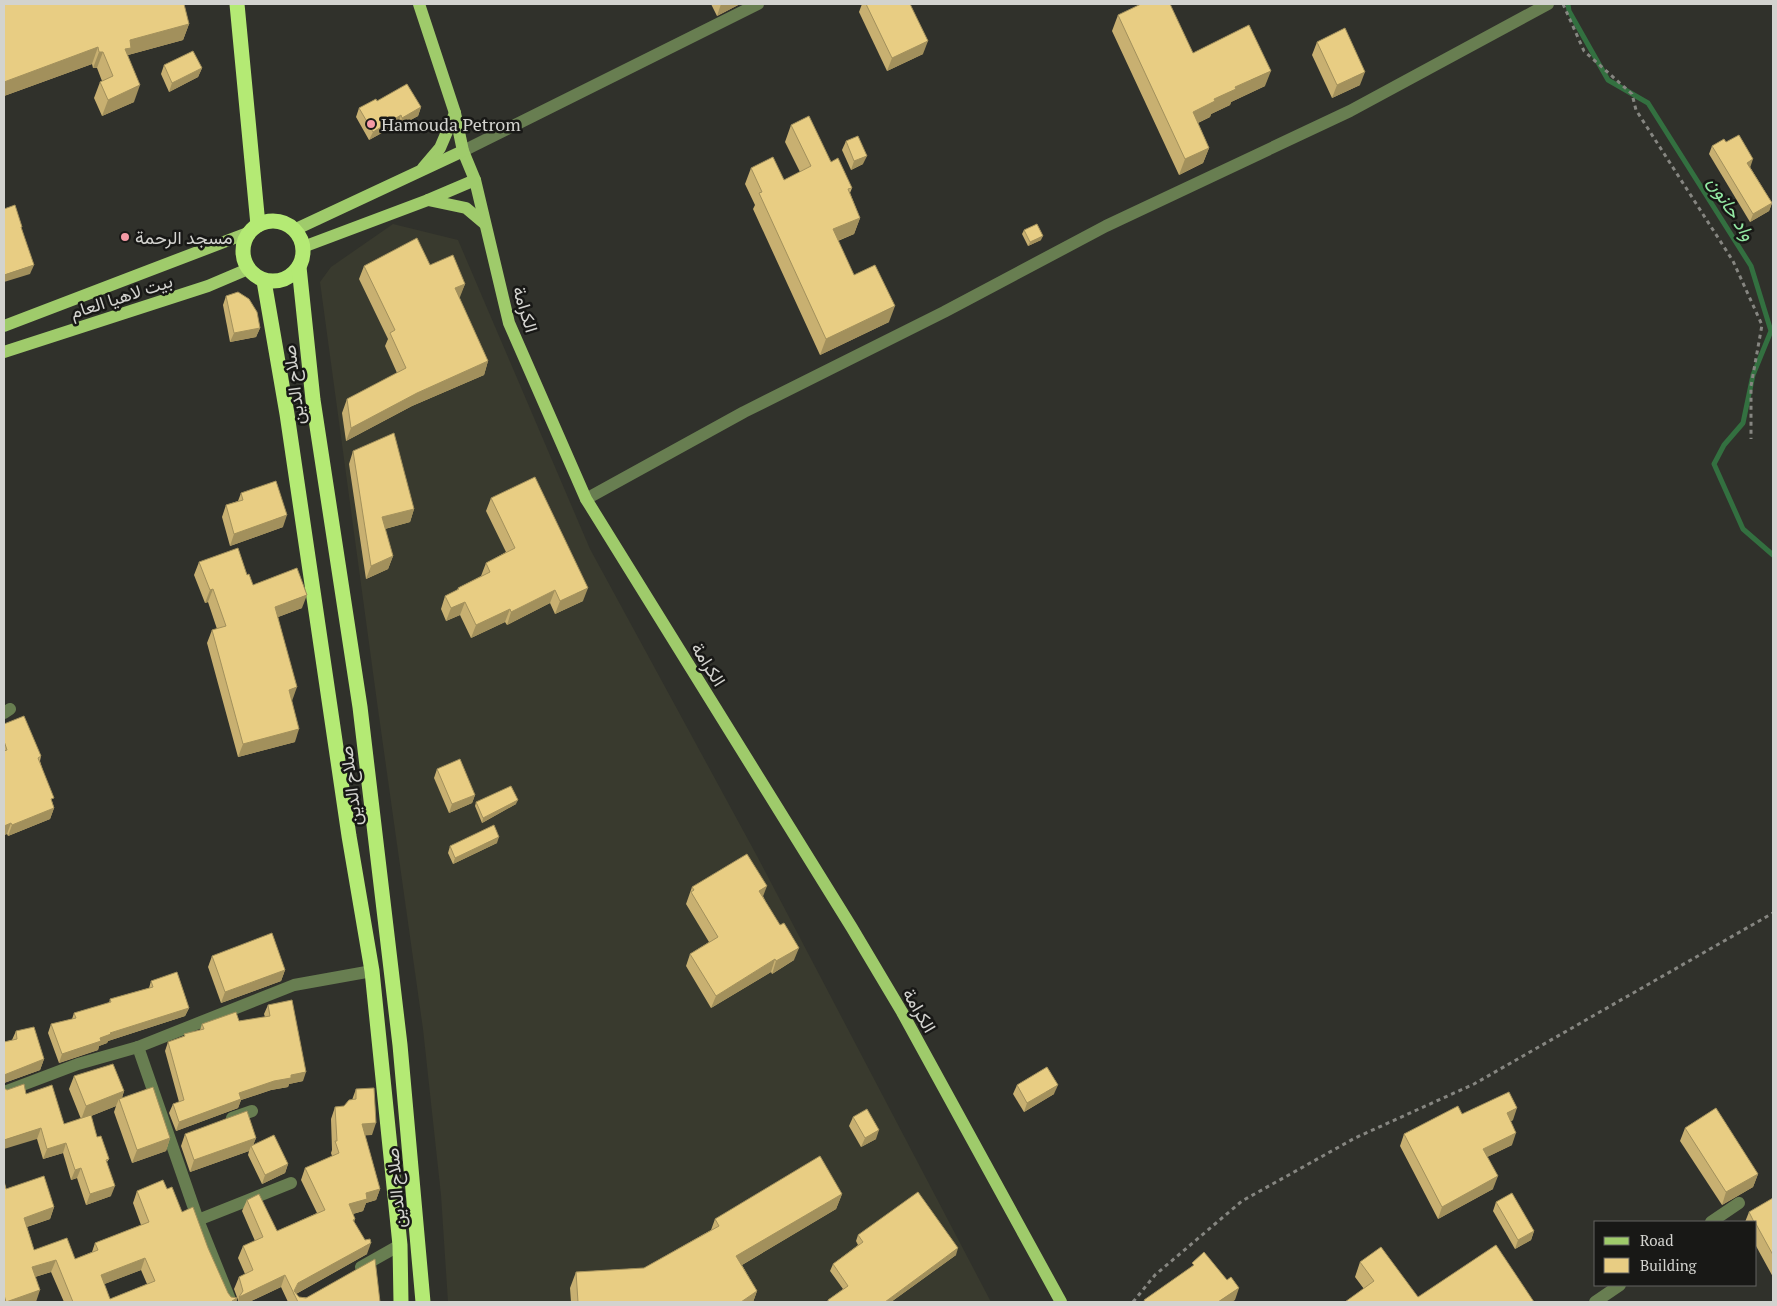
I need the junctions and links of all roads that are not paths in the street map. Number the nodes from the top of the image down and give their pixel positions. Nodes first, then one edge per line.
1 (237, 4) edge
2 (420, 4) edge
3 (758, 4) edge
4 (1548, 4) edge
5 (455, 112) junction
6 (463, 151) junction
7 (418, 174) junction
8 (475, 180) junction
9 (428, 200) junction
10 (485, 224) junction
11 (254, 228) junction
12 (294, 230) junction
13 (303, 248) junction
14 (299, 267) junction
15 (248, 269) junction
16 (264, 281) junction
17 (4, 326) edge
18 (4, 352) edge
19 (586, 499) junction
20 (372, 971) junction
21 (138, 1047) junction
22 (4, 1092) edge
23 (252, 1111) dead end
24 (216, 1124) edge
25 (291, 1183) dead end
26 (1739, 1203) dead end
27 (198, 1220) junction
28 (1712, 1221) edge
29 (400, 1245) junction
30 (349, 1274) edge
31 (1618, 1286) edge
32 (231, 1302) edge
33 (401, 1302) edge
34 (423, 1302) edge
35 (1061, 1302) edge
36 (1594, 1302) edge

1 - 11 highway
2 - 5 main road, الكرامة
3 - 6 street
4 - 19 street
5 - 6 main road, الكرامة
5 - 7 main road
6 - 7 main road
6 - 8 main road, الكرامة
7 - 12 main road
8 - 9 main road
8 - 10 main road, الكرامة
9 - 10 main road
9 - 13 main road
10 - 19 main road, الكرامة
11 - 12 highway
11 - 15 highway
11 - 17 main road
12 - 13 highway
13 - 14 highway
14 - 16 highway
14 - 34 highway, صلاح الدين
15 - 16 highway
15 - 18 main road, بيت لاهيا العام
16 - 20 highway, صلاح الدين
19 - 35 main road, الكرامة
20 - 21 street
20 - 29 highway, صلاح الدين
21 - 22 street
21 - 27 street
23 - 24 street
25 - 27 street
26 - 28 street
27 - 32 street
29 - 30 street
29 - 33 highway, صلاح الدين
31 - 36 street

